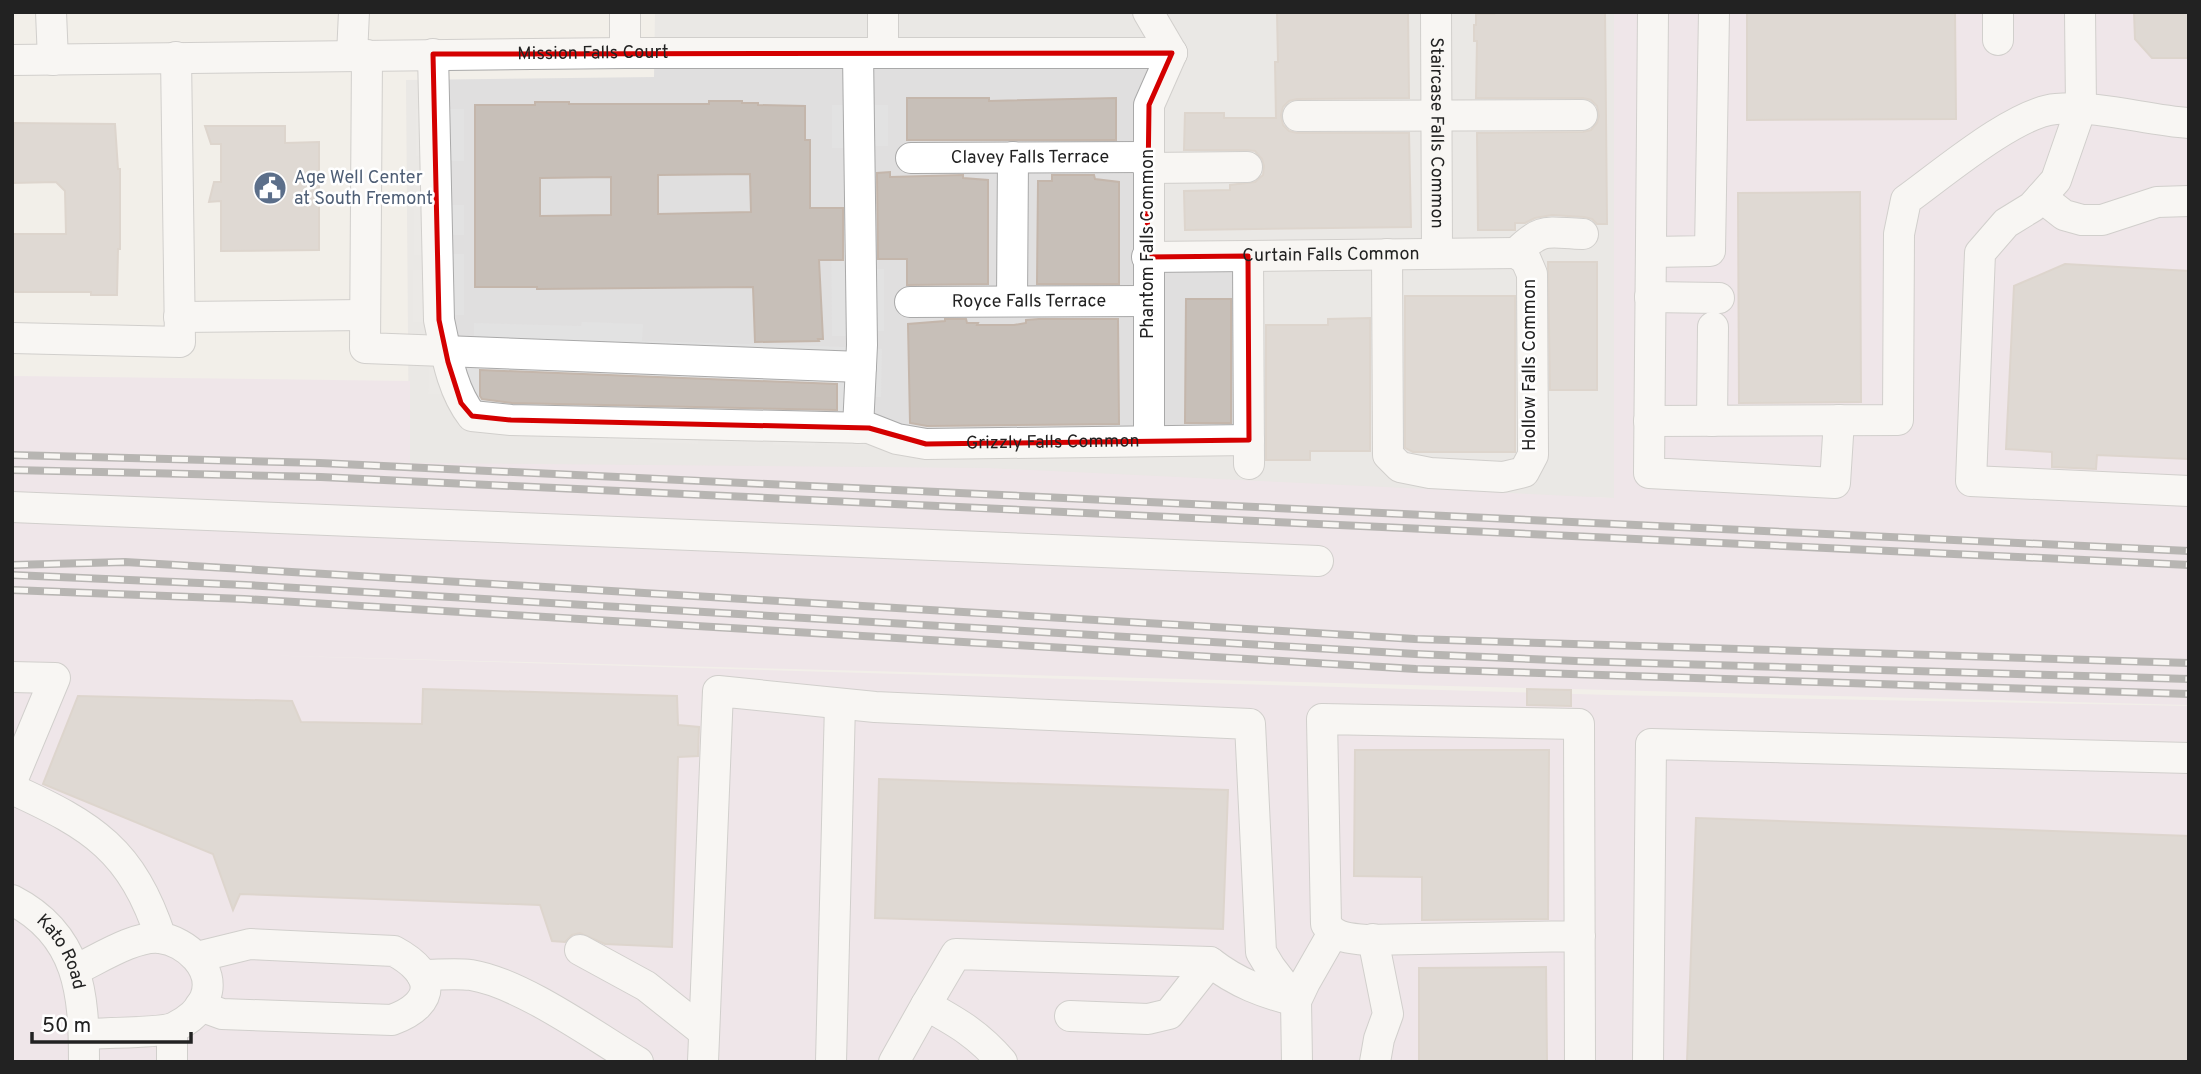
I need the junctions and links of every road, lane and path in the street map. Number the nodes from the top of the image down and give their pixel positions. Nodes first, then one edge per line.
1 (51, 12) edge
2 (354, 12) edge
3 (625, 12) edge
4 (883, 12) edge
5 (1148, 12) edge
6 (1436, 12) edge
7 (1653, 12) edge
8 (1714, 12) edge
9 (2080, 12) edge
10 (625, 53) junction
11 (871, 53) junction
12 (1172, 53) junction
13 (433, 54) junction
14 (359, 55) junction
15 (176, 57) junction
16 (12, 60) edge
17 (53, 60) junction
18 (2081, 108) junction
19 (1583, 115) dead end
20 (1298, 116) dead end
21 (1436, 116) junction
22 (2189, 123) edge
23 (1013, 157) junction
24 (911, 158) dead end
25 (1148, 162) junction
26 (1247, 167) dead end
27 (2041, 197) junction
28 (2189, 201) edge
29 (1583, 234) dead end
30 (1437, 252) junction
31 (1651, 252) junction
32 (1516, 253) junction
33 (1387, 254) junction
34 (1248, 256) junction
35 (1147, 257) junction
36 (1650, 297) junction
37 (1720, 298) dead end
38 (1012, 301) junction
39 (1147, 301) junction
40 (910, 302) dead end
41 (365, 315) junction
42 (179, 317) junction
43 (1713, 327) dead end
44 (12, 338) edge
45 (446, 351) junction
46 (861, 367) junction
47 (1839, 420) junction
48 (1649, 421) junction
49 (1712, 421) junction
50 (858, 428) junction
51 (1149, 440) junction
52 (2189, 491) edge
53 (12, 507) edge
54 (1318, 561) dead end
55 (12, 677) edge
56 (840, 704) junction
57 (2189, 758) edge
58 (12, 781) edge
59 (12, 789) edge
60 (12, 900) edge
61 (1334, 933) junction
62 (1580, 936) junction
63 (161, 938) junction
64 (1373, 939) junction
65 (580, 950) dead end
66 (197, 957) junction
67 (1210, 962) junction
68 (75, 970) junction
69 (422, 975) junction
70 (1296, 1001) junction
71 (926, 1005) junction
72 (200, 1006) junction
73 (1070, 1016) dead end
74 (172, 1029) junction
75 (704, 1032) junction
76 (84, 1048) edge
77 (172, 1062) edge
78 (638, 1062) edge
79 (703, 1062) edge
80 (831, 1062) edge
81 (894, 1062) edge
82 (1002, 1062) edge
83 (1297, 1062) edge
84 (1375, 1062) edge
85 (1580, 1062) edge
86 (1648, 1062) edge

1 - 17 street
2 - 14 street
3 - 10 street
4 - 11 street
5 - 12 street
6 - 21 street, Staircase Falls Common
7 - 31 street
8 - 31 street
9 - 18 street
10 - 11 street, Mission Falls Court
10 - 13 street, Mission Falls Court
11 - 12 street, Mission Falls Court
11 - 46 street
12 - 25 street, Phantom Falls Common
13 - 14 street, Mission Falls Court
13 - 45 street, Grizzly Falls Common
14 - 15 street, Mission Falls Court
14 - 41 street
15 - 17 street, Mission Falls Court
15 - 42 street
16 - 17 street, Mission Falls Court
18 - 22 street
18 - 27 street
18 - 47 street
19 - 21 street
20 - 21 street
21 - 30 street, Staircase Falls Common
23 - 24 street, Clavey Falls Terrace
23 - 25 street, Clavey Falls Terrace
23 - 38 street
25 - 26 street, Clavey Falls Terrace
25 - 35 street, Phantom Falls Common
27 - 28 street
27 - 52 street
29 - 32 street
30 - 32 street, Curtain Falls Common
30 - 33 street, Curtain Falls Common
31 - 36 street
32 - 33 street, Hollow Falls Common
33 - 34 street, Curtain Falls Common
34 - 35 street, Curtain Falls Common
34 - 51 street, Grizzly Falls Common
35 - 39 street, Phantom Falls Common
36 - 37 street
36 - 48 street
38 - 39 street, Royce Falls Terrace
38 - 40 street, Royce Falls Terrace
39 - 51 street, Phantom Falls Common
41 - 42 street
41 - 45 street
42 - 44 street
43 - 49 street
45 - 46 street
45 - 50 street, Grizzly Falls Common
46 - 50 street
47 - 48 street
47 - 49 street
48 - 49 street
50 - 51 street, Grizzly Falls Common
53 - 54 street
55 - 58 street
56 - 70 street
56 - 75 street
56 - 80 street
57 - 86 street
59 - 63 street
60 - 68 street, Kato Road
61 - 62 street
61 - 64 street
61 - 70 street
62 - 64 street
62 - 85 street
63 - 66 street
63 - 68 street
64 - 84 street
65 - 75 street
66 - 69 street
66 - 72 street
67 - 70 street
67 - 71 street
67 - 73 street
68 - 76 street, Kato Road
69 - 72 street
69 - 78 street
70 - 83 street
71 - 81 street
71 - 82 street
72 - 74 street
74 - 76 street
74 - 77 street
75 - 79 street

